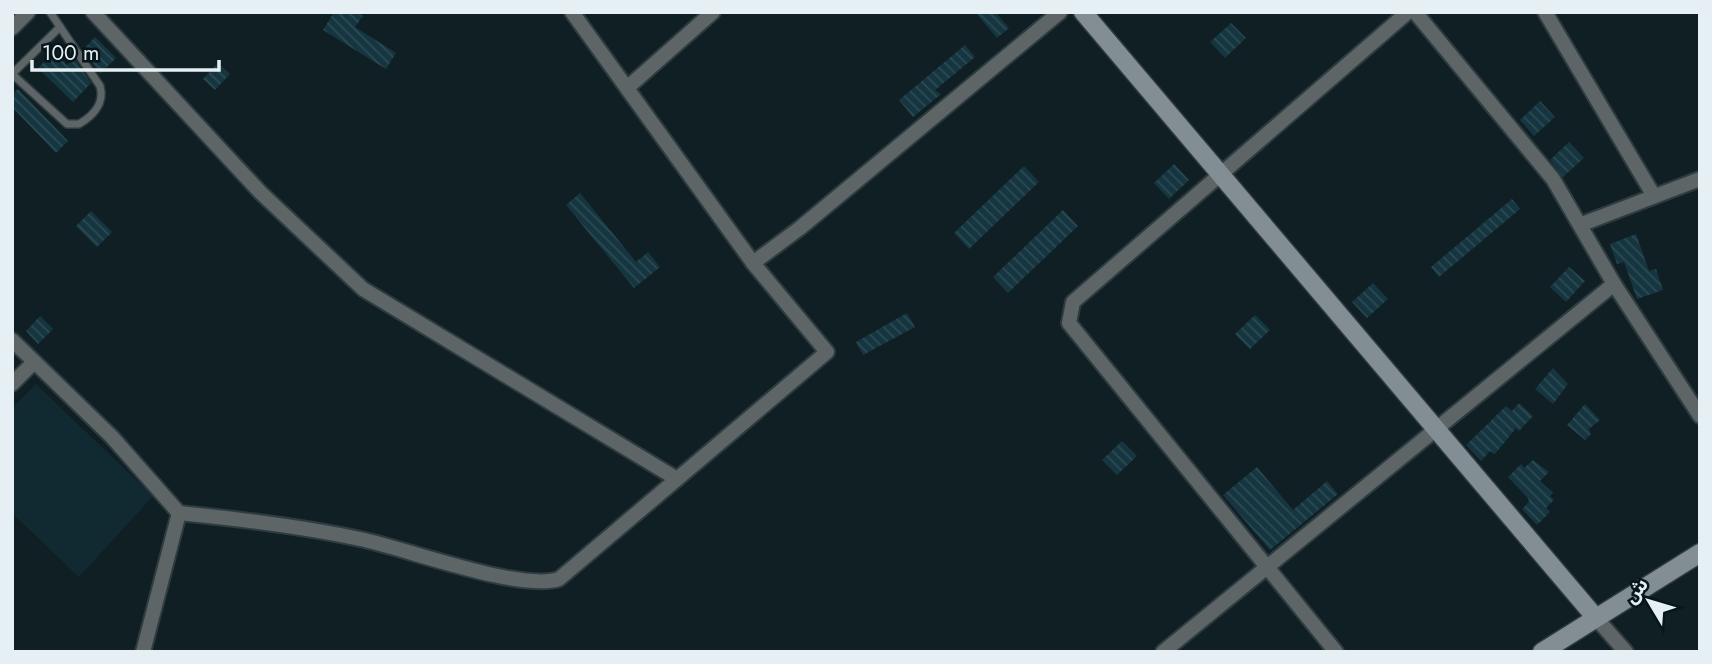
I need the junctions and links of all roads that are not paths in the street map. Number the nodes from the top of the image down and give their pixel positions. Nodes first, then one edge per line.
1 (28, 12) edge
2 (50, 12) edge
3 (93, 12) edge
4 (572, 12) edge
5 (713, 12) edge
6 (1408, 12) edge
7 (1415, 12) edge
8 (1545, 12) edge
9 (1055, 17) edge
10 (1087, 17) edge
11 (60, 27) junction
12 (12, 28) edge
13 (12, 74) edge
14 (628, 88) junction
15 (1218, 175) junction
16 (1700, 179) edge
17 (1654, 196) junction
18 (1582, 224) junction
19 (753, 263) junction
20 (1614, 284) junction
21 (12, 340) edge
22 (34, 362) junction
23 (12, 384) edge
24 (1700, 416) edge
25 (1434, 428) junction
26 (677, 479) junction
27 (179, 513) junction
28 (1700, 552) edge
29 (1268, 568) junction
30 (1596, 618) junction
31 (143, 652) edge
32 (1163, 652) edge
33 (1336, 652) edge
34 (1542, 652) edge
35 (1626, 652) edge

1 - 12 street
2 - 11 lane
3 - 26 street
4 - 14 street
5 - 14 street
6 - 15 street
7 - 18 street
8 - 17 street
9 - 10 street
9 - 19 street
10 - 15 street
11 - 13 lane
11 - 13 lane
14 - 19 street
15 - 25 street
15 - 29 street
16 - 17 street
17 - 18 street
18 - 20 street
19 - 26 street
20 - 24 street
20 - 25 street
21 - 22 street
22 - 23 street
22 - 27 street
25 - 29 street
25 - 30 street
26 - 27 street
27 - 31 street
28 - 30 street
29 - 32 street
29 - 33 street
30 - 34 street
30 - 35 street

